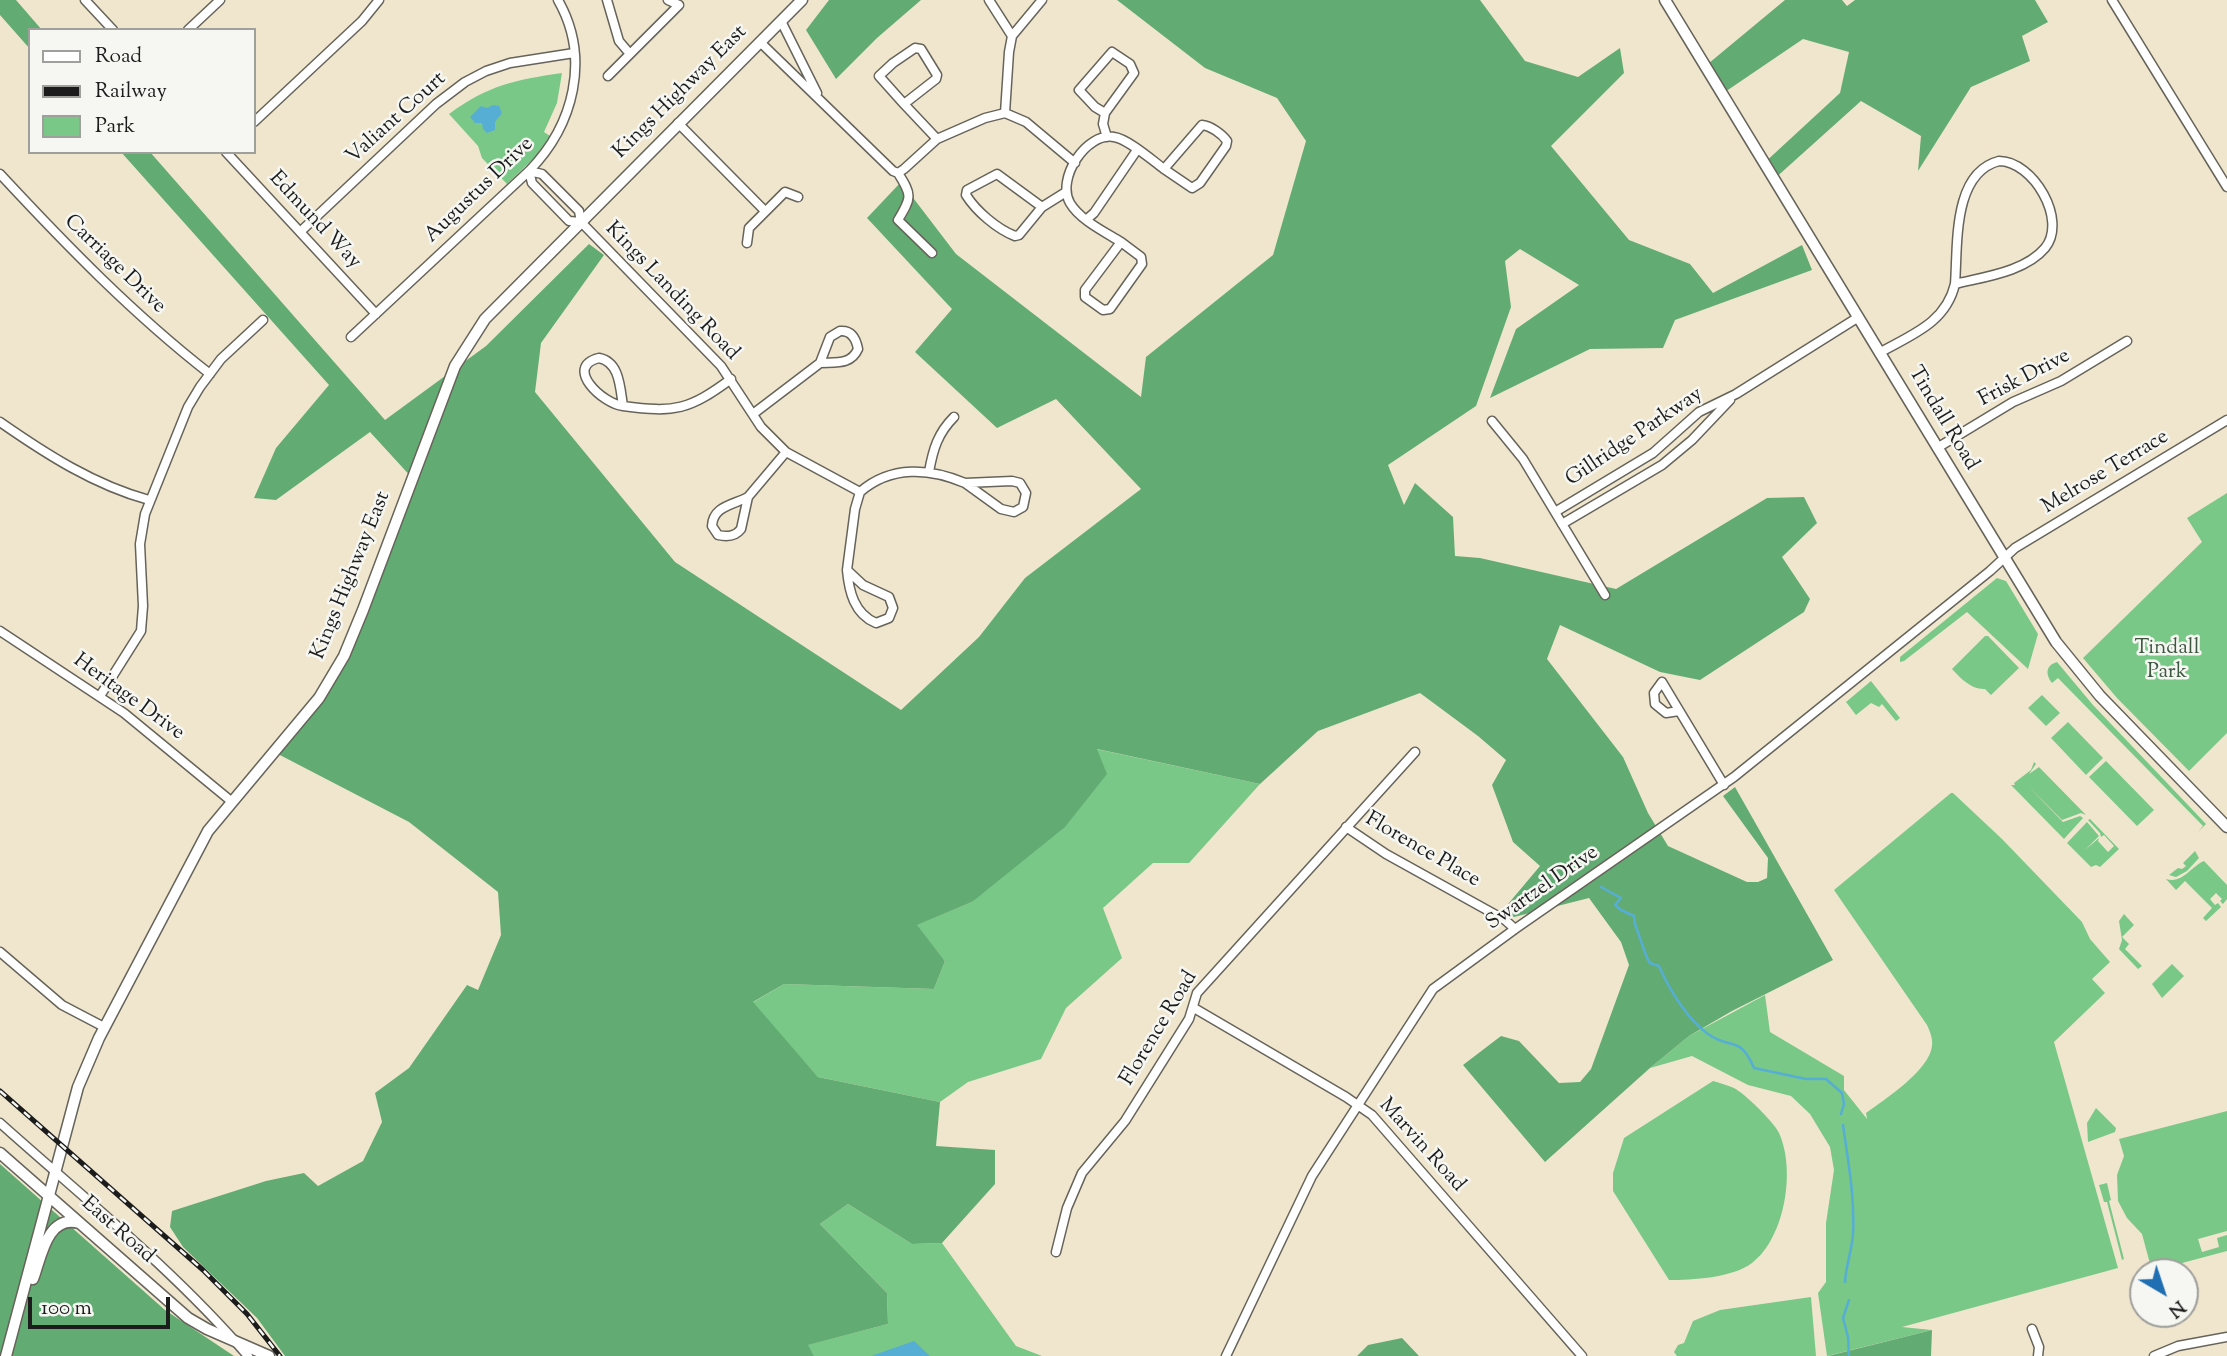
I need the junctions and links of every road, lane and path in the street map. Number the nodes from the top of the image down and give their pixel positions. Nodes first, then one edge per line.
1 (86, 0) edge
2 (220, 0) edge
3 (379, 0) edge
4 (558, 0) edge
5 (607, 0) edge
6 (668, 0) edge
7 (802, 0) edge
8 (989, 0) edge
9 (1042, 0) edge
10 (1665, 0) edge
11 (2112, 0) edge
12 (681, 3) edge
13 (781, 21) junction
14 (111, 28) edge
15 (190, 28) edge
16 (1012, 36) junction
17 (760, 42) junction
18 (575, 53) junction
19 (630, 54) junction
20 (608, 76) dead end
21 (818, 96) junction
22 (904, 104) junction
23 (1005, 113) junction
24 (1105, 113) junction
25 (256, 120) edge
26 (678, 123) junction
27 (1107, 137) junction
28 (937, 139) junction
29 (1137, 150) junction
30 (228, 154) edge
31 (1075, 163) junction
32 (1164, 169) junction
33 (529, 171) junction
34 (898, 173) junction
35 (0, 174) edge
36 (2227, 187) edge
37 (1066, 192) junction
38 (797, 197) dead end
39 (1042, 207) junction
40 (765, 211) junction
41 (1087, 219) junction
42 (580, 222) junction
43 (300, 232) junction
44 (1121, 242) junction
45 (747, 243) dead end
46 (932, 253) dead end
47 (1955, 284) junction
48 (376, 314) junction
49 (1857, 318) junction
50 (262, 320) dead end
51 (351, 337) dead end
52 (2127, 341) dead end
53 (1879, 353) junction
54 (820, 363) junction
55 (210, 374) junction
56 (731, 379) junction
57 (1736, 394) junction
58 (623, 406) junction
59 (753, 414) junction
60 (954, 417) dead end
61 (2227, 420) edge
62 (1492, 421) dead end
63 (0, 422) edge
64 (1667, 441) junction
65 (1937, 448) junction
66 (786, 452) junction
67 (1677, 453) junction
68 (929, 472) junction
69 (1620, 473) junction
70 (965, 484) junction
71 (1629, 485) junction
72 (860, 492) junction
73 (748, 497) junction
74 (149, 500) junction
75 (1555, 512) junction
76 (1562, 524) junction
77 (2004, 557) junction
78 (847, 570) junction
79 (1605, 595) dead end
80 (0, 631) edge
81 (100, 696) junction
82 (1679, 711) dead end
83 (1415, 752) dead end
84 (1724, 785) junction
85 (231, 802) junction
86 (1346, 827) junction
87 (2227, 827) edge
88 (1514, 929) junction
89 (0, 952) edge
90 (1194, 1008) junction
91 (104, 1027) junction
92 (1358, 1105) junction
93 (0, 1123) edge
94 (0, 1153) edge
95 (55, 1172) junction
96 (49, 1197) junction
97 (79, 1223) junction
98 (1056, 1252) dead end
99 (18, 1312) junction
100 (2032, 1329) dead end
101 (2227, 1337) edge
102 (237, 1343) junction
103 (6, 1356) edge
104 (248, 1356) edge
105 (269, 1356) edge
106 (1226, 1356) edge
107 (1582, 1356) edge
108 (2038, 1356) edge
109 (2154, 1356) edge

1 - 14 street
2 - 15 street
3 - 25 street
4 - 18 street, Augustus Drive
5 - 19 street
6 - 12 street
7 - 13 street, Kings Highway East
8 - 16 street
9 - 16 street
10 - 49 street, Tindall Road
11 - 36 street
12 - 19 street
13 - 17 street, Kings Highway East
13 - 21 street
16 - 23 street
17 - 21 street
17 - 26 street, Kings Highway East
18 - 33 street, Augustus Drive
18 - 43 street, Valiant Court
19 - 20 street
21 - 34 street
22 - 22 street
22 - 28 street
23 - 28 street
23 - 31 street
24 - 24 street
24 - 27 street
26 - 40 street
26 - 42 street, Kings Highway East
27 - 29 street
27 - 31 street
28 - 34 street
29 - 32 street
29 - 41 street
30 - 43 street, Edmund Way
31 - 37 street
32 - 32 street
33 - 42 street
33 - 42 street
33 - 48 street, Augustus Drive
34 - 46 street
35 - 55 street, Carriage Drive
37 - 39 street
37 - 41 street
38 - 40 street
39 - 39 street
40 - 45 street
41 - 44 street
42 - 56 street, Kings Landing Road
42 - 85 street, Kings Highway East
43 - 48 street, Edmund Way
44 - 44 street
47 - 47 street
47 - 53 street
48 - 51 street, Augustus Drive
49 - 53 street, Tindall Road
49 - 57 street, Gillridge Parkway
50 - 55 street
52 - 65 street, Frisk Drive
53 - 65 street, Tindall Road
54 - 54 street
54 - 59 street
55 - 74 street
56 - 58 street
56 - 59 street, Kings Landing Road
57 - 64 street, Gillridge Parkway
57 - 67 street, Gillridge Parkway
58 - 58 street
59 - 66 street, Kings Landing Road
60 - 68 street
61 - 77 street, Melrose Terrace
62 - 75 street
63 - 74 street
64 - 67 street
64 - 69 street, Gillridge Parkway
65 - 77 street, Tindall Road
66 - 72 street, Kings Landing Road
66 - 73 street
67 - 71 street, Gillridge Parkway
68 - 70 street
68 - 72 street
69 - 71 street
69 - 75 street, Gillridge Parkway
70 - 70 street
71 - 76 street, Gillridge Parkway
72 - 78 street
73 - 73 street
74 - 81 street
75 - 76 street
76 - 79 street
77 - 84 street, Swartzel Drive
77 - 87 street, Tindall Road
78 - 78 street
80 - 81 street, Heritage Drive
81 - 85 street, Heritage Drive
82 - 84 street
83 - 86 street, Florence Road
84 - 88 street, Swartzel Drive
85 - 91 street, Kings Highway East
86 - 88 street, Florence Place
86 - 90 street, Florence Road
88 - 92 street, Swartzel Drive
89 - 91 street
90 - 92 street, Marvin Road
90 - 98 street, Florence Road
91 - 95 street, Kings Highway East
92 - 106 street, Swartzel Drive
92 - 107 street, Marvin Road
93 - 95 street
94 - 96 street, East Road
95 - 96 street, Kings Highway East
95 - 102 street
96 - 97 street, East Road
96 - 99 street, Kings Highway East
97 - 99 street
97 - 102 street, East Road
99 - 103 street, Kings Highway East
100 - 108 street
101 - 109 street
102 - 104 street
102 - 105 street, East Road

